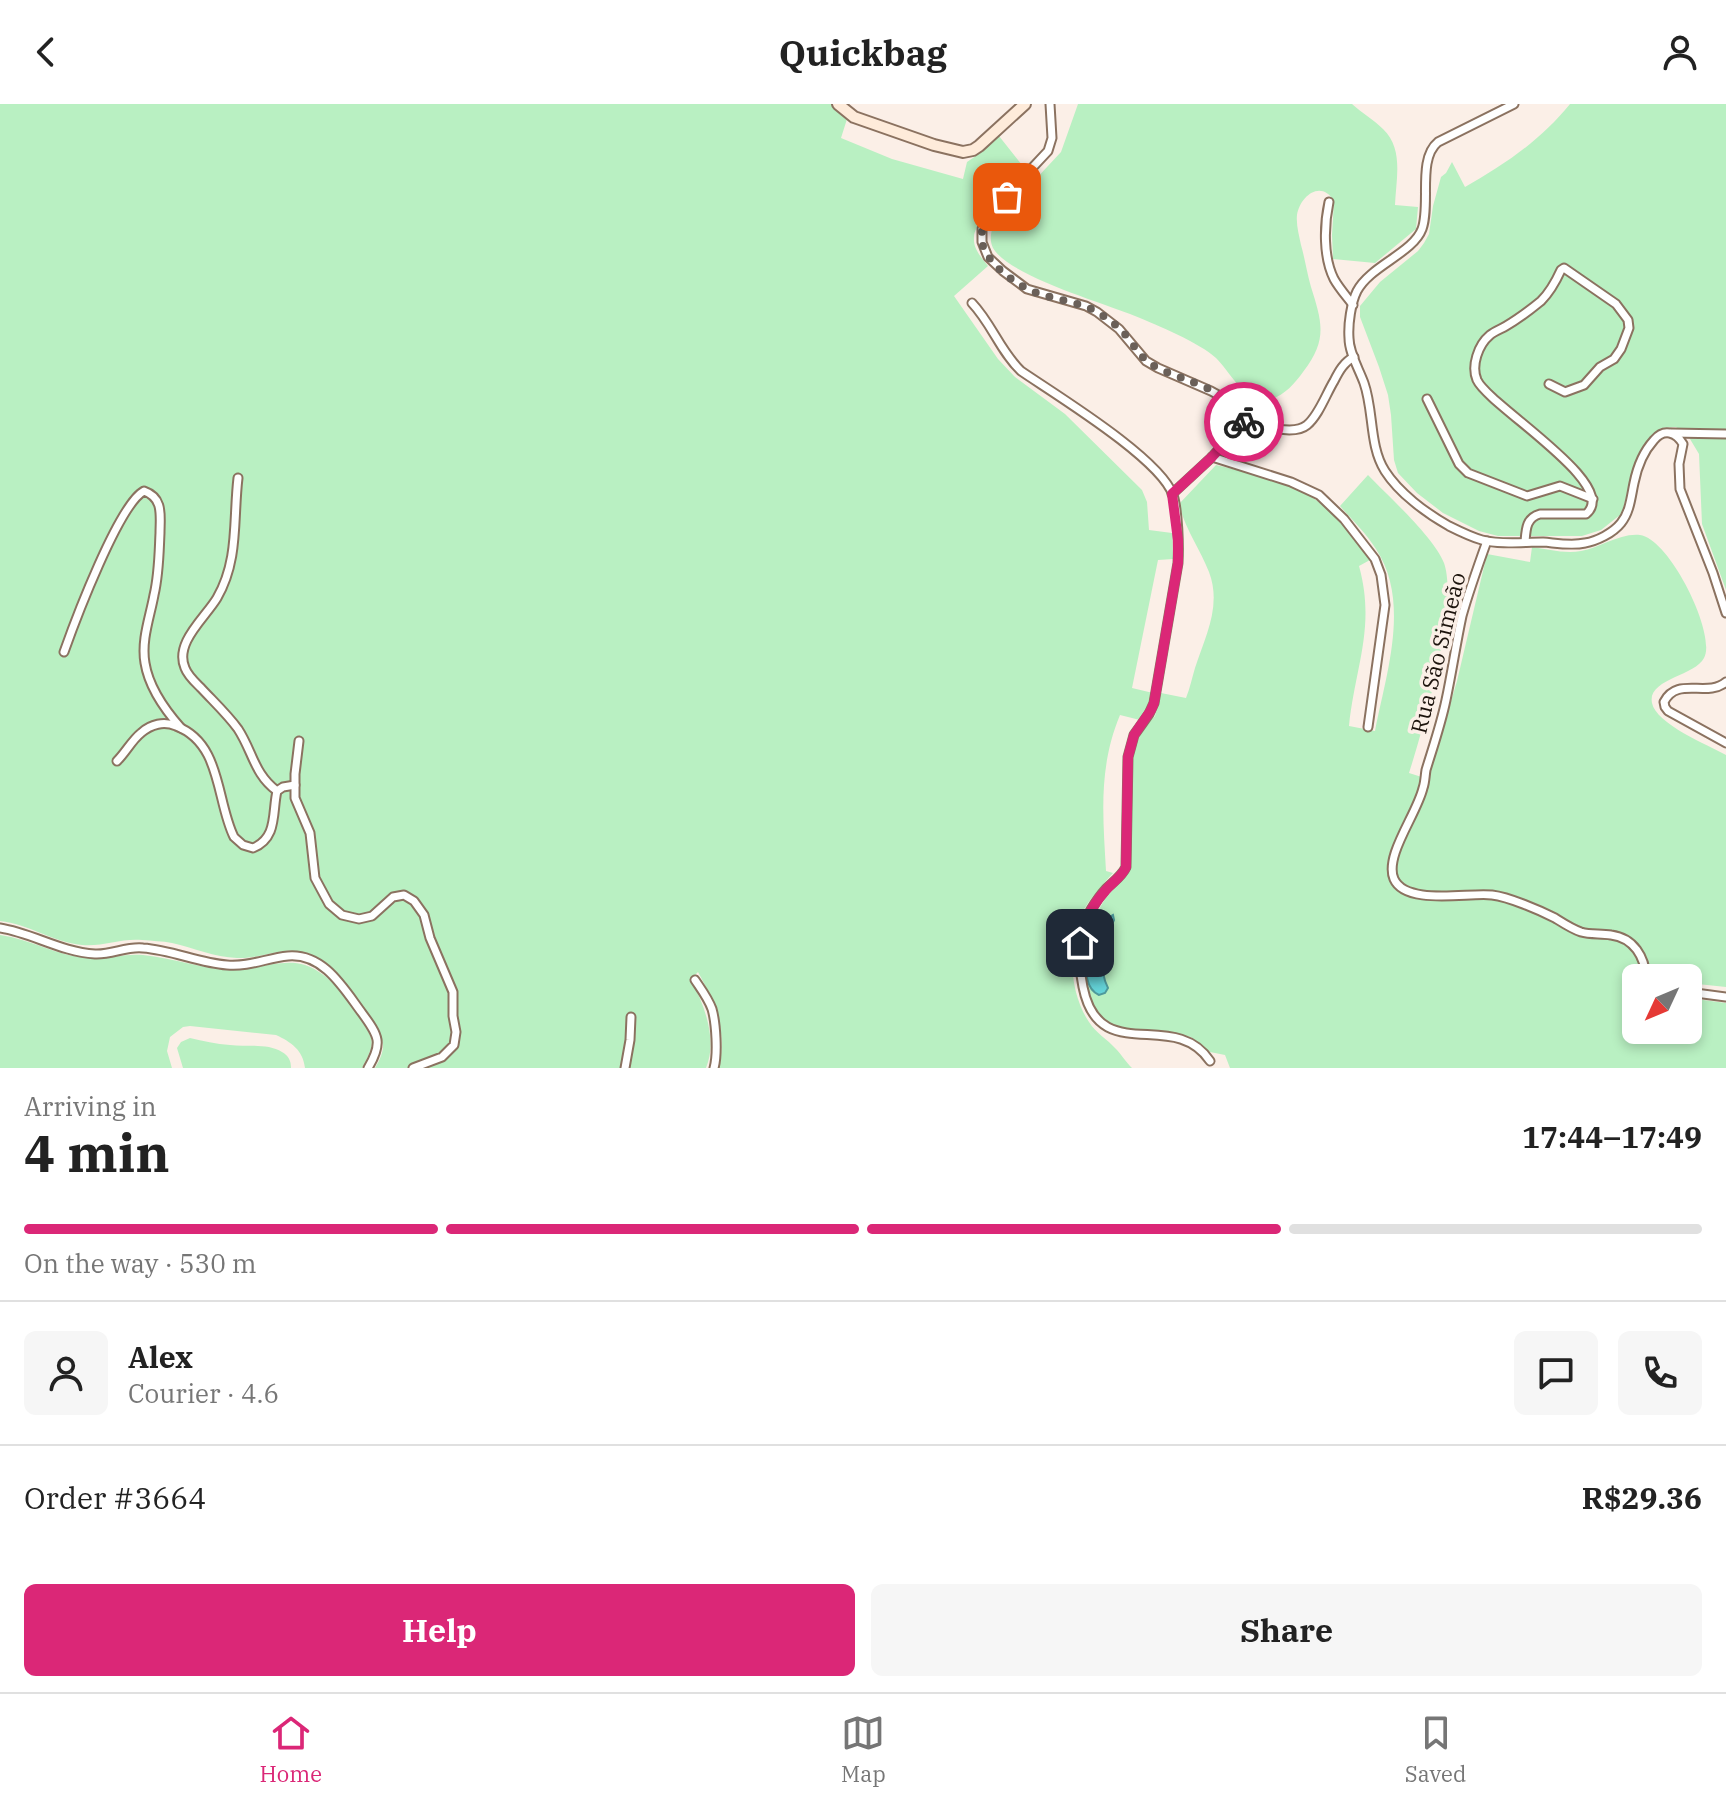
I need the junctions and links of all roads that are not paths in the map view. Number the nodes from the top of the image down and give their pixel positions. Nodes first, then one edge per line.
1 (838, 104) edge
2 (1025, 104) edge
3 (1050, 104) edge
4 (1514, 104) edge
5 (1329, 202) dead end
6 (1335, 280) junction
7 (1361, 285) junction
8 (972, 303) dead end
9 (1353, 305) junction
10 (1354, 357) junction
11 (1549, 384) dead end
12 (1427, 399) dead end
13 (1246, 420) junction
14 (1671, 433) junction
15 (1726, 434) edge
16 (1212, 457) junction
17 (238, 478) dead end
18 (1172, 494) junction
19 (1593, 499) junction
20 (1487, 541) junction
21 (1525, 542) junction
22 (1726, 613) edge
23 (64, 652) dead end
24 (1726, 682) edge
25 (1368, 727) dead end
26 (181, 728) junction
27 (299, 741) dead end
28 (1726, 743) edge
29 (117, 761) dead end
30 (295, 785) junction
31 (277, 791) junction
32 (0, 928) edge
33 (1644, 964) edge
34 (695, 980) dead end
35 (1702, 994) edge
36 (1726, 997) edge
37 (631, 1017) dead end
38 (1210, 1061) dead end
39 (368, 1068) edge
40 (413, 1068) edge
41 (625, 1068) edge
42 (714, 1068) edge

1 - 2 street
3 - 13 street
4 - 7 street
5 - 6 street
6 - 7 street
6 - 9 street
7 - 9 street
8 - 18 street
9 - 10 street
10 - 13 street
10 - 20 street
11 - 19 street
12 - 19 street
13 - 16 street
14 - 15 street
14 - 21 street
14 - 22 street
16 - 18 street
16 - 25 street
17 - 31 street
18 - 38 street
19 - 21 street
20 - 21 street
20 - 33 street, Rua São Simeão
23 - 26 street
24 - 28 street
26 - 29 street
26 - 31 street
27 - 30 street
30 - 31 street
30 - 40 street
32 - 39 street
34 - 42 street
35 - 36 street
37 - 41 street

